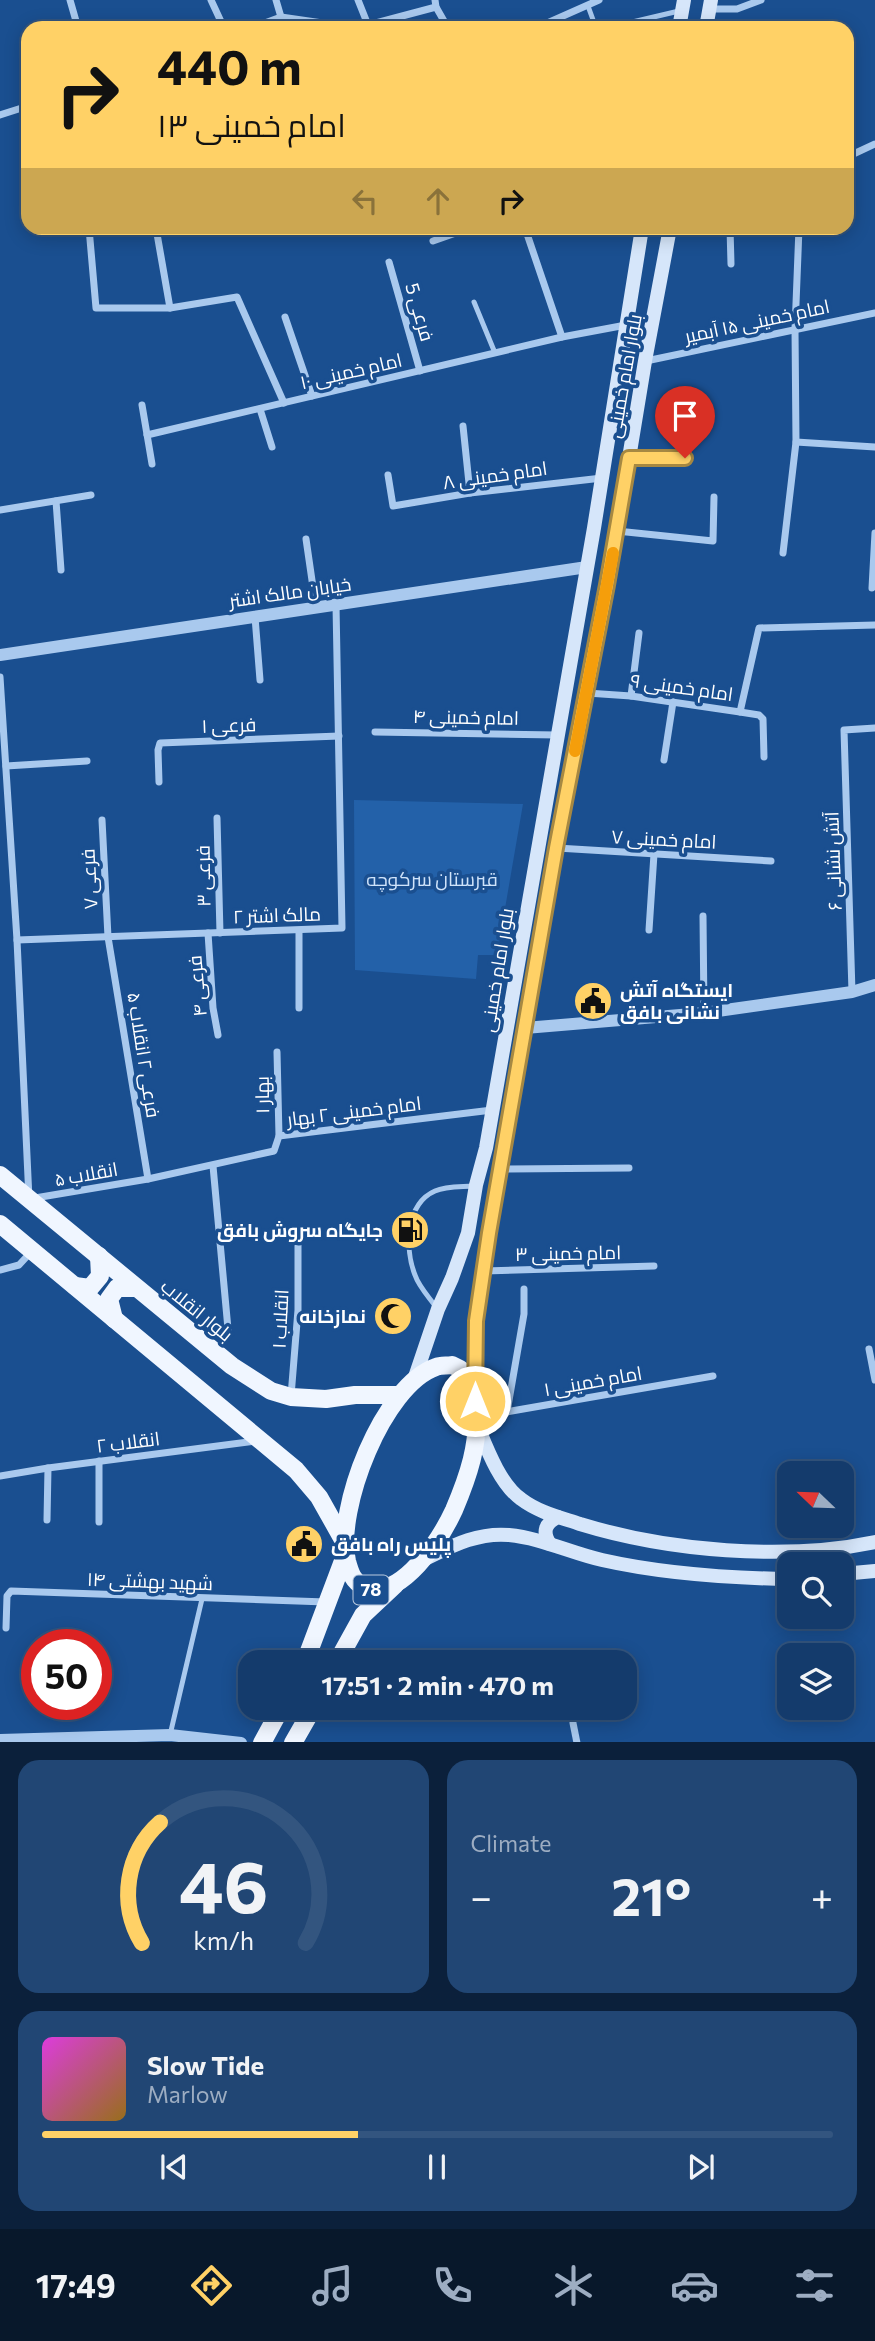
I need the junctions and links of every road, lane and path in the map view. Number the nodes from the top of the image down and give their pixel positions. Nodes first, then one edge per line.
1 (70, 0) edge
2 (211, 0) edge
3 (276, 0) edge
4 (358, 0) edge
5 (598, 0) edge
6 (761, 0) edge
7 (436, 4) edge
8 (710, 4) edge
9 (683, 5) edge
10 (588, 6) junction
11 (281, 17) junction
12 (76, 21) edge
13 (221, 21) edge
14 (270, 21) edge
15 (295, 21) edge
16 (366, 21) edge
17 (390, 21) edge
18 (444, 21) edge
19 (553, 21) edge
20 (593, 21) edge
21 (630, 21) edge
22 (21, 108) edge
23 (0, 115) edge
24 (875, 144) edge
25 (854, 154) edge
26 (90, 235) edge
27 (157, 235) edge
28 (450, 235) edge
29 (527, 235) edge
30 (641, 235) edge
31 (669, 235) edge
32 (730, 235) edge
33 (799, 235) edge
34 (433, 241) dead end
35 (389, 262) dead end
36 (731, 264) dead end
37 (474, 302) dead end
38 (170, 308) junction
39 (875, 313) edge
40 (285, 317) dead end
41 (626, 325) junction
42 (794, 329) junction
43 (562, 337) junction
44 (495, 353) junction
45 (645, 361) junction
46 (420, 371) junction
47 (312, 396) junction
48 (284, 403) junction
49 (142, 405) dead end
50 (260, 409) junction
51 (463, 426) dead end
52 (147, 435) junction
53 (796, 442) junction
54 (272, 447) dead end
55 (875, 447) edge
56 (629, 458) junction
57 (685, 458) dead end
58 (152, 464) dead end
59 (388, 475) dead end
60 (601, 478) junction
61 (470, 493) junction
62 (91, 495) dead end
63 (714, 497) dead end
64 (56, 501) junction
65 (0, 510) edge
66 (617, 531) junction
67 (875, 533) edge
68 (306, 539) dead end
69 (783, 553) dead end
70 (587, 567) junction
71 (61, 570) dead end
72 (872, 588) dead end
73 (336, 605) junction
74 (316, 608) junction
75 (255, 617) junction
76 (875, 625) edge
77 (639, 633) dead end
78 (0, 655) edge
79 (0, 677) edge
80 (260, 680) dead end
81 (587, 693) junction
82 (631, 695) junction
83 (673, 702) junction
84 (740, 712) junction
85 (875, 728) edge
86 (374, 732) dead end
87 (557, 734) junction
88 (339, 736) junction
89 (764, 757) dead end
90 (664, 760) dead end
91 (87, 761) dead end
92 (6, 766) junction
93 (159, 782) dead end
94 (217, 818) dead end
95 (102, 820) dead end
96 (556, 848) junction
97 (654, 854) junction
98 (771, 860) dead end
99 (531, 880) junction
100 (549, 888) junction
101 (703, 916) dead end
102 (649, 930) dead end
103 (299, 931) junction
104 (208, 933) junction
105 (220, 933) junction
106 (541, 935) junction
107 (522, 936) junction
108 (108, 937) junction
109 (17, 940) junction
110 (875, 985) edge
111 (852, 992) junction
112 (299, 1008) dead end
113 (704, 1013) junction
114 (525, 1028) junction
115 (218, 1035) dead end
116 (277, 1052) dead end
117 (493, 1110) junction
118 (279, 1136) junction
119 (212, 1166) junction
120 (629, 1168) dead end
121 (501, 1169) junction
122 (0, 1175) edge
123 (148, 1179) junction
124 (476, 1185) junction
125 (29, 1199) junction
126 (0, 1224) edge
127 (298, 1244) dead end
128 (32, 1251) junction
129 (99, 1256) junction
130 (654, 1266) dead end
131 (0, 1270) edge
132 (484, 1271) junction
133 (75, 1286) junction
134 (136, 1287) junction
135 (524, 1289) dead end
136 (438, 1309) junction
137 (114, 1319) junction
138 (228, 1328) dead end
139 (869, 1349) dead end
140 (713, 1376) dead end
141 (414, 1380) junction
142 (875, 1380) edge
143 (400, 1395) junction
144 (291, 1397) junction
145 (507, 1412) junction
146 (477, 1415) junction
147 (261, 1441) junction
148 (99, 1461) junction
149 (48, 1468) junction
150 (0, 1476) edge
151 (558, 1517) junction
152 (47, 1520) dead end
153 (99, 1522) dead end
154 (875, 1542) edge
155 (550, 1544) junction
156 (346, 1549) junction
157 (421, 1560) junction
158 (875, 1571) edge
159 (854, 1573) edge
160 (403, 1578) junction
161 (777, 1579) edge
162 (202, 1599) junction
163 (326, 1602) junction
164 (6, 1628) dead end
165 (309, 1650) edge
166 (344, 1650) edge
167 (274, 1720) edge
168 (306, 1720) edge
169 (573, 1723) dead end
170 (170, 1735) junction
171 (0, 1740) edge
172 (240, 1742) edge
173 (262, 1742) edge
174 (293, 1742) edge
175 (577, 1742) edge

1 - 12 street
2 - 13 street
3 - 11 street
4 - 16 street
5 - 10 street
6 - 8 street
7 - 17 street
7 - 18 street
9 - 21 lane
10 - 19 street
10 - 20 lane
11 - 14 street
11 - 15 street
22 - 23 street
24 - 25 street
26 - 38 street
27 - 38 street
28 - 34 street
29 - 43 street
30 - 41 main road, بلوار امام خمینی
31 - 45 main road, بلوار امام خمینی
32 - 36 street
33 - 42 street
35 - 46 street, فرعی 5
37 - 44 lane
38 - 48 street
39 - 42 street, امام خمینی ۱۵ آبمیر
40 - 47 street
41 - 43 street, امام خمینی ۱۰
41 - 60 main road, بلوار امام خمینی
42 - 45 street, امام خمینی ۱۵ آبمیر
42 - 53 street
43 - 44 street, امام خمینی ۱۰
44 - 46 street, امام خمینی ۱۰
45 - 56 main road, بلوار امام خمینی
46 - 47 street, امام خمینی ۱۰
47 - 48 street, امام خمینی ۱۰
48 - 50 street, امام خمینی ۱۰
49 - 52 street
50 - 52 street, امام خمینی ۱۰
50 - 54 street
51 - 61 street
52 - 58 street
53 - 55 street
53 - 69 street
56 - 57 street
56 - 66 main road, بلوار امام خمینی
59 - 61 street, امام خمینی ۸
60 - 61 street, امام خمینی ۸
60 - 70 main road, بلوار امام خمینی
62 - 64 street
63 - 66 street
64 - 65 street
64 - 71 street
66 - 81 main road, بلوار امام خمینی
67 - 72 street
68 - 74 street
70 - 73 street, خیابان مالک اشتر
70 - 87 main road, بلوار امام خمینی
73 - 74 street, خیابان مالک اشتر
73 - 88 street, مالک اشتر ۲
74 - 75 street, خیابان مالک اشتر
75 - 78 street, خیابان مالک اشتر
75 - 80 street
76 - 84 street, امام خمینی ۹
77 - 82 street
79 - 92 street
81 - 82 street, امام خمینی ۹
81 - 96 main road, بلوار امام خمینی
82 - 83 street, امام خمینی ۹
83 - 84 street, امام خمینی ۹
83 - 90 street
84 - 89 street
85 - 111 street, آتش نشانی ۶
86 - 87 street, امام خمینی ۴
87 - 99 main road, بلوار امام خمینی
88 - 93 street, فرعی ۱
88 - 103 street, مالک اشتر ۲
91 - 92 street
92 - 109 street
94 - 105 street, فرعی ۳
95 - 108 street, فرعی ۷
96 - 97 street, امام خمینی ۷
96 - 100 main road, بلوار امام خمینی
97 - 98 street, امام خمینی ۷
97 - 102 street
99 - 100 main road
99 - 107 main road, بلوار امام خمینی
100 - 106 main road, بلوار امام خمینی
101 - 113 street
103 - 105 street, مالک اشتر ۲
103 - 112 street
104 - 105 street, مالک اشتر ۲
104 - 108 street, مالک اشتر ۲
104 - 115 street, فرعی ۴
106 - 107 main road
106 - 114 main road, بلوار امام خمینی
107 - 117 main road, بلوار امام خمینی
108 - 109 street, مالک اشتر ۲
108 - 123 street, فرعی ۲ انقلاب ۵
109 - 125 street
110 - 111 street
111 - 113 street
113 - 114 street
114 - 121 main road, بلوار امام خمینی
116 - 118 street, بهار ۱
117 - 118 street, امام خمینی ۲ بهار
117 - 124 main road, بلوار امام خمینی
118 - 119 street, امام خمینی ۲ بهار
119 - 123 street, امام خمینی ۲ بهار
119 - 138 street
120 - 121 street
121 - 132 main road, بلوار امام خمینی
122 - 125 main road, بلوار انقلاب
123 - 125 street, انقلاب ۵
124 - 136 main road, بلوار امام خمینی
124 - 136 lane
125 - 129 main road, بلوار انقلاب
126 - 128 main road, 78
127 - 144 street, انقلاب ۱
128 - 131 street
128 - 133 main road, 78
129 - 133 main road
129 - 134 main road, بلوار انقلاب
130 - 132 street, امام خمینی ۳
132 - 146 main road, بلوار امام خمینی
133 - 137 main road, 78
134 - 137 main road
134 - 144 main road, بلوار انقلاب
135 - 145 street
136 - 141 main road, بلوار امام خمینی
137 - 147 main road, 78
139 - 142 street
140 - 145 street, امام خمینی ۱
141 - 143 main road, 78
141 - 146 main road, 78
143 - 144 main road, بلوار انقلاب
143 - 156 main road, 78
145 - 146 street, امام خمینی ۱
146 - 151 main road
146 - 157 main road, 78
147 - 148 street, انقلاب ۲
147 - 156 main road, 78
148 - 149 street, انقلاب ۲
148 - 153 street
149 - 150 street, انقلاب ۲
149 - 152 street
151 - 154 main road
151 - 155 main road
155 - 157 main road
155 - 161 main road
156 - 160 main road, 78
156 - 163 main road, 78
157 - 160 main road, 78
158 - 159 main road
160 - 166 main road, 78
162 - 163 street, شهید بهشتی ۱۴
162 - 164 street, شهید بهشتی ۱۴
162 - 170 lane
163 - 165 main road, 78
167 - 173 main road
168 - 174 main road
169 - 175 street
170 - 171 street
170 - 172 street

